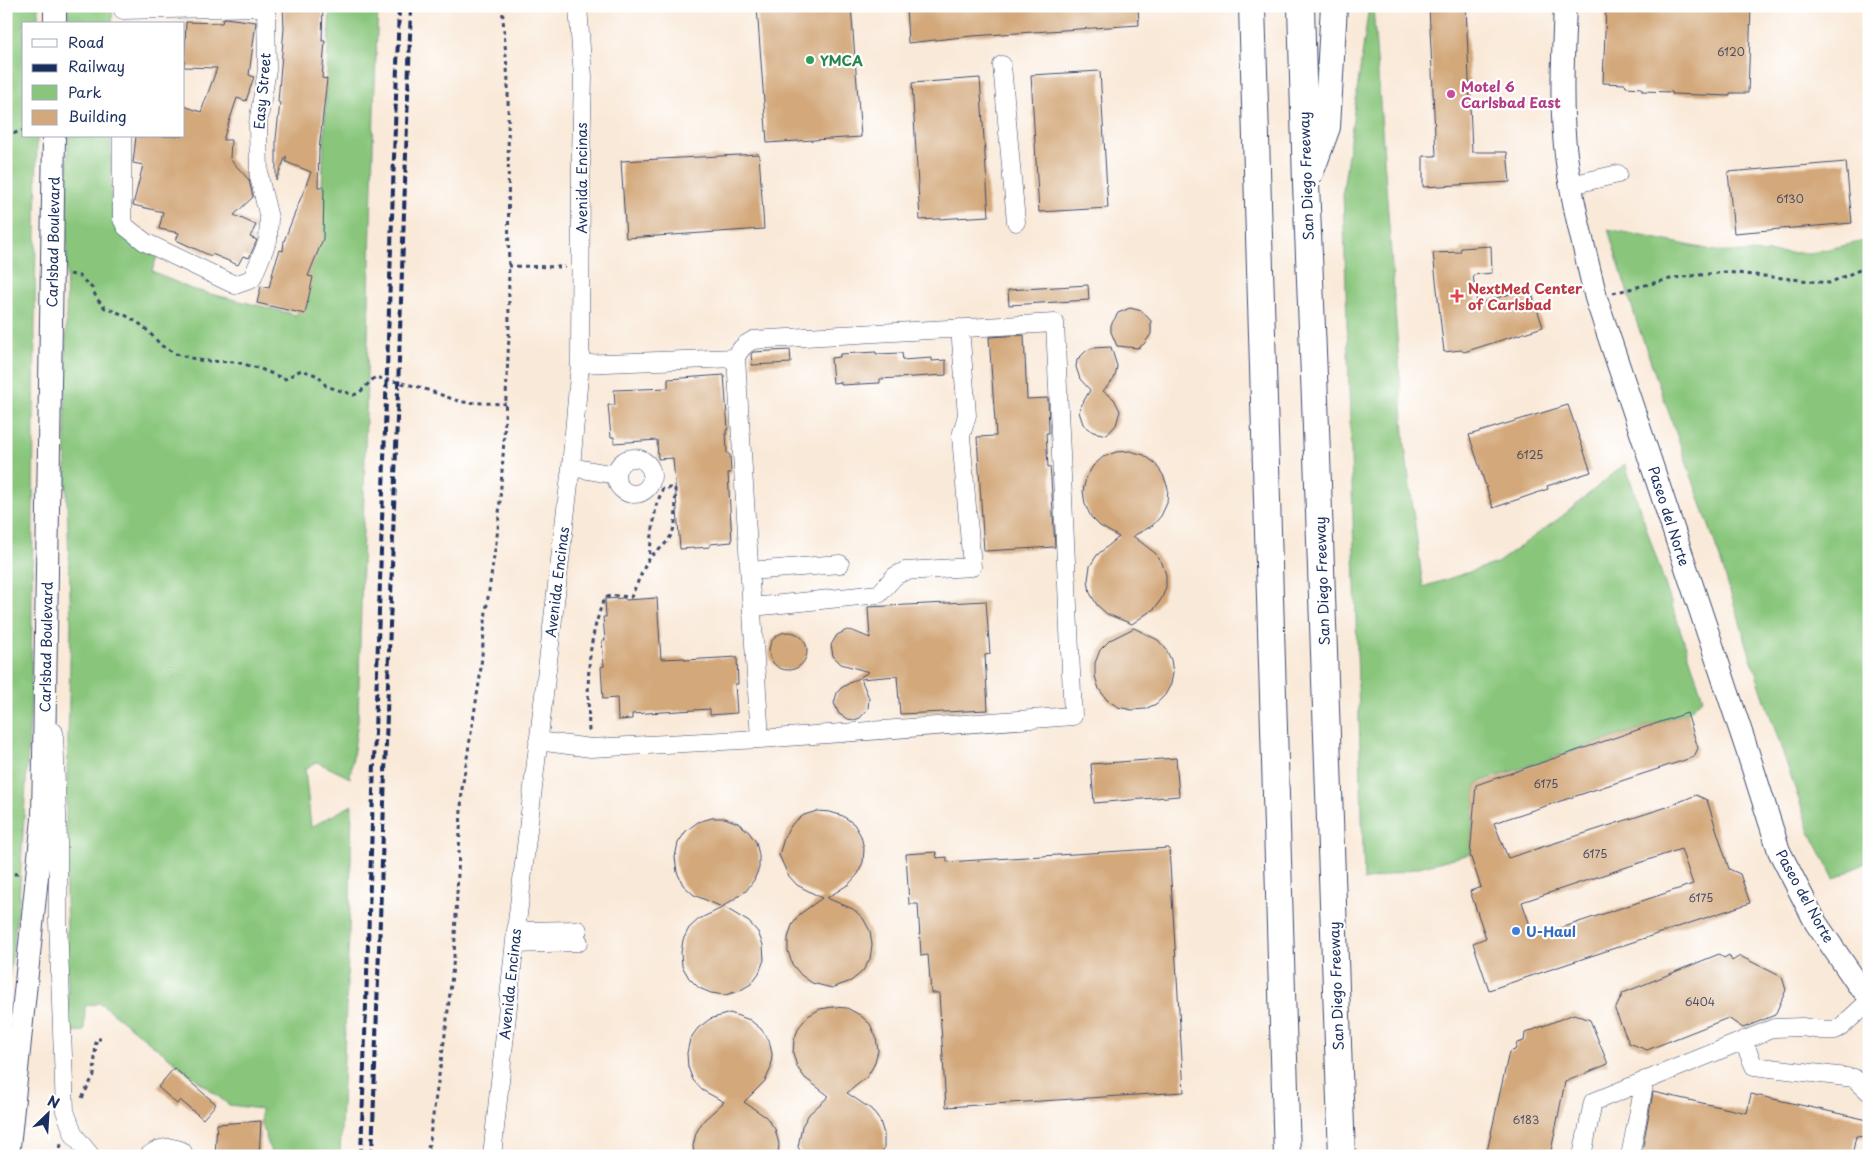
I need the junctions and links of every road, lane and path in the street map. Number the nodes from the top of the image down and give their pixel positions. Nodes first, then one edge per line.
1 (55, 6) edge
2 (502, 6) edge
3 (578, 6) edge
4 (1252, 6) edge
5 (1302, 6) edge
6 (1334, 6) edge
7 (1565, 6) edge
8 (266, 7) edge
9 (123, 13) edge
10 (55, 22) edge
11 (1002, 65) dead end
12 (22, 131) edge
13 (6, 136) edge
14 (54, 138) edge
15 (122, 138) edge
16 (1618, 174) dead end
17 (1306, 184) junction
18 (1571, 185) junction
19 (1016, 222) dead end
20 (508, 266) junction
21 (1869, 266) edge
22 (581, 268) junction
23 (53, 270) junction
24 (1596, 298) junction
25 (960, 328) junction
26 (736, 358) junction
27 (580, 364) junction
28 (506, 404) junction
29 (570, 467) junction
30 (615, 474) dead end
31 (47, 534) junction
32 (649, 557) junction
33 (840, 564) dead end
34 (749, 571) junction
35 (752, 607) junction
36 (590, 737) dead end
37 (760, 739) junction
38 (538, 742) junction
39 (578, 936) dead end
40 (515, 937) junction
41 (1869, 996) edge
42 (1869, 1001) edge
43 (101, 1039) dead end
44 (1743, 1040) junction
45 (1645, 1080) junction
46 (1869, 1092) edge
47 (79, 1103) dead end
48 (8, 1156) edge
49 (91, 1156) edge
50 (148, 1156) edge
51 (185, 1156) edge
52 (426, 1156) edge
53 (492, 1156) edge
54 (1287, 1156) edge
55 (1342, 1156) edge
56 (1582, 1156) edge
57 (1630, 1156) edge

1 - 10 main road
2 - 20 path
3 - 22 street, Avenida Encinas
4 - 54 highway
5 - 17 highway, San Diego Freeway
6 - 17 highway
7 - 18 main road, Paseo del Norte
8 - 9 street
8 - 15 street, Easy Street
11 - 19 street
12 - 13 path
14 - 23 main road, Carlsbad Boulevard
16 - 18 street
17 - 55 highway, San Diego Freeway
18 - 24 main road, Paseo del Norte
20 - 22 path
20 - 28 path
21 - 24 path
22 - 27 street, Avenida Encinas
23 - 28 path
23 - 31 main road, Carlsbad Boulevard
24 - 41 main road, Paseo del Norte
25 - 26 street
25 - 35 street
25 - 37 street
26 - 27 street
26 - 34 street
27 - 29 street, Avenida Encinas
28 - 52 path
29 - 30 street
29 - 38 street, Avenida Encinas
31 - 48 main road, Carlsbad Boulevard
31 - 49 street
32 - 32 path
32 - 36 path
33 - 34 street
34 - 35 street
35 - 37 street
37 - 38 street
38 - 40 street, Avenida Encinas
39 - 40 street
40 - 53 street, Avenida Encinas
42 - 44 street
43 - 47 path
44 - 45 street
44 - 46 street
45 - 56 street
45 - 57 street
50 - 51 street

